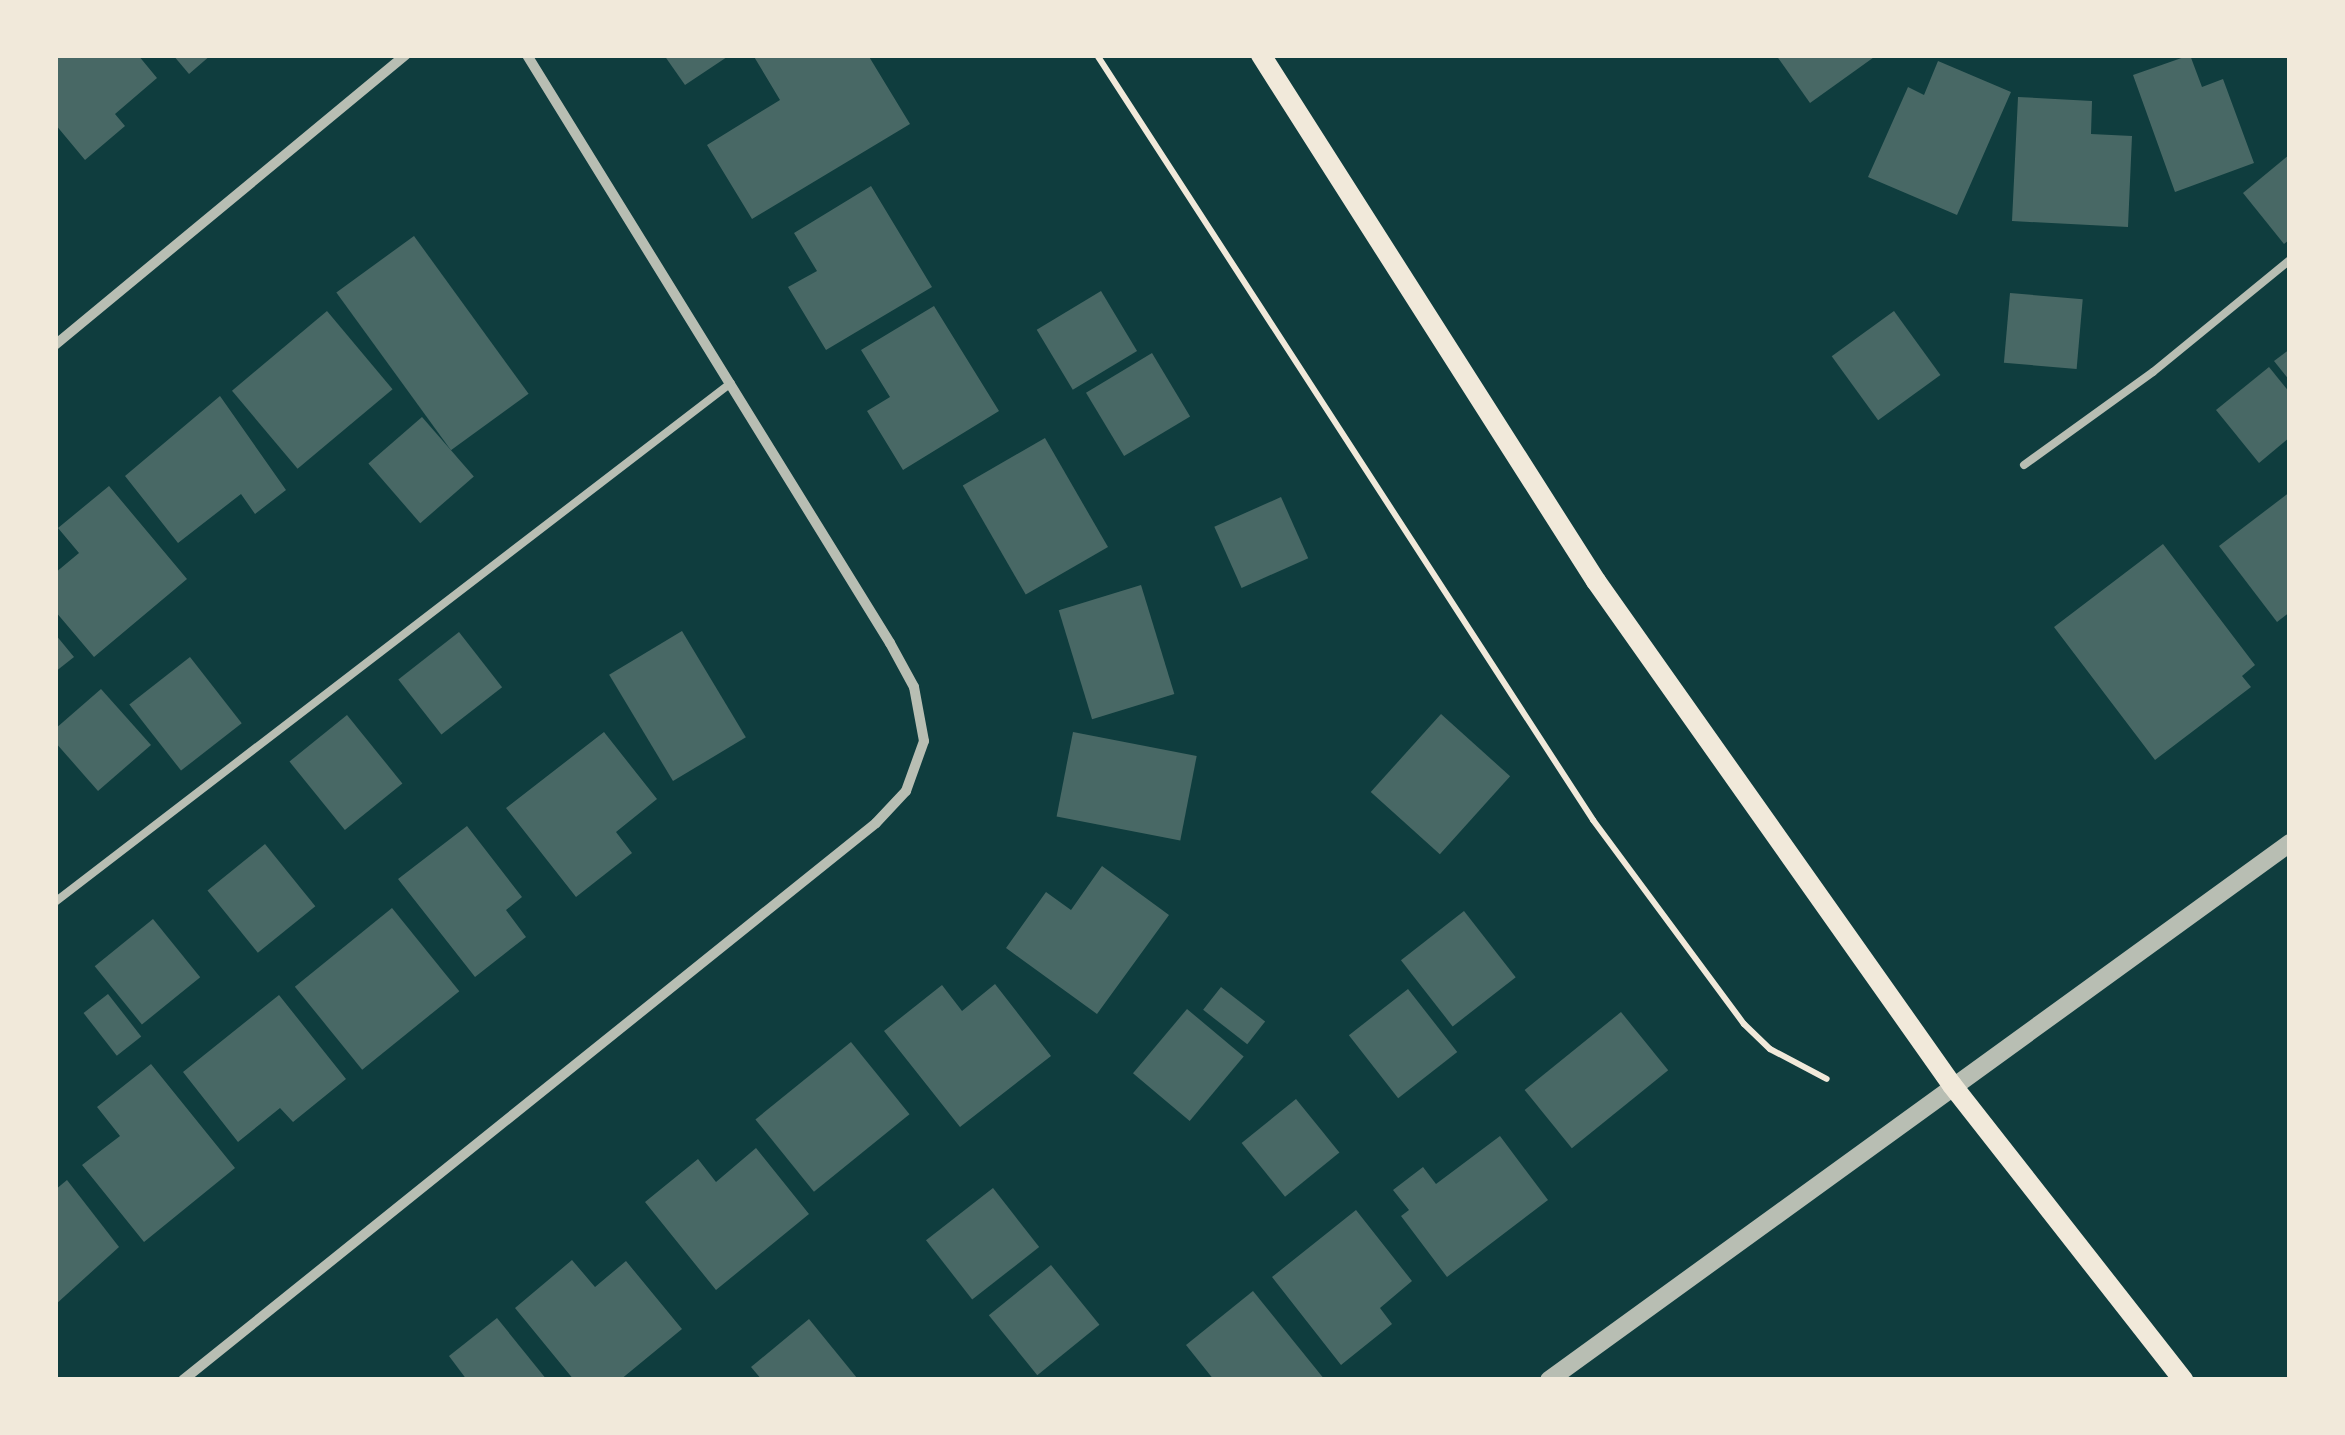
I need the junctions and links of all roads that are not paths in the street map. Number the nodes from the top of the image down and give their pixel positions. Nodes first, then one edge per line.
1 (405, 55) edge
2 (527, 55) edge
3 (1261, 55) edge
4 (2290, 260) edge
5 (55, 344) edge
6 (731, 383) junction
7 (2024, 465) dead end
8 (2290, 843) edge
9 (55, 902) edge
10 (1952, 1084) junction
11 (182, 1380) edge
12 (1549, 1380) edge
13 (2183, 1380) edge

1 - 5 street
2 - 6 street
3 - 10 main road
4 - 7 lane
6 - 9 lane
6 - 11 street
8 - 10 street
10 - 12 street
10 - 13 main road

